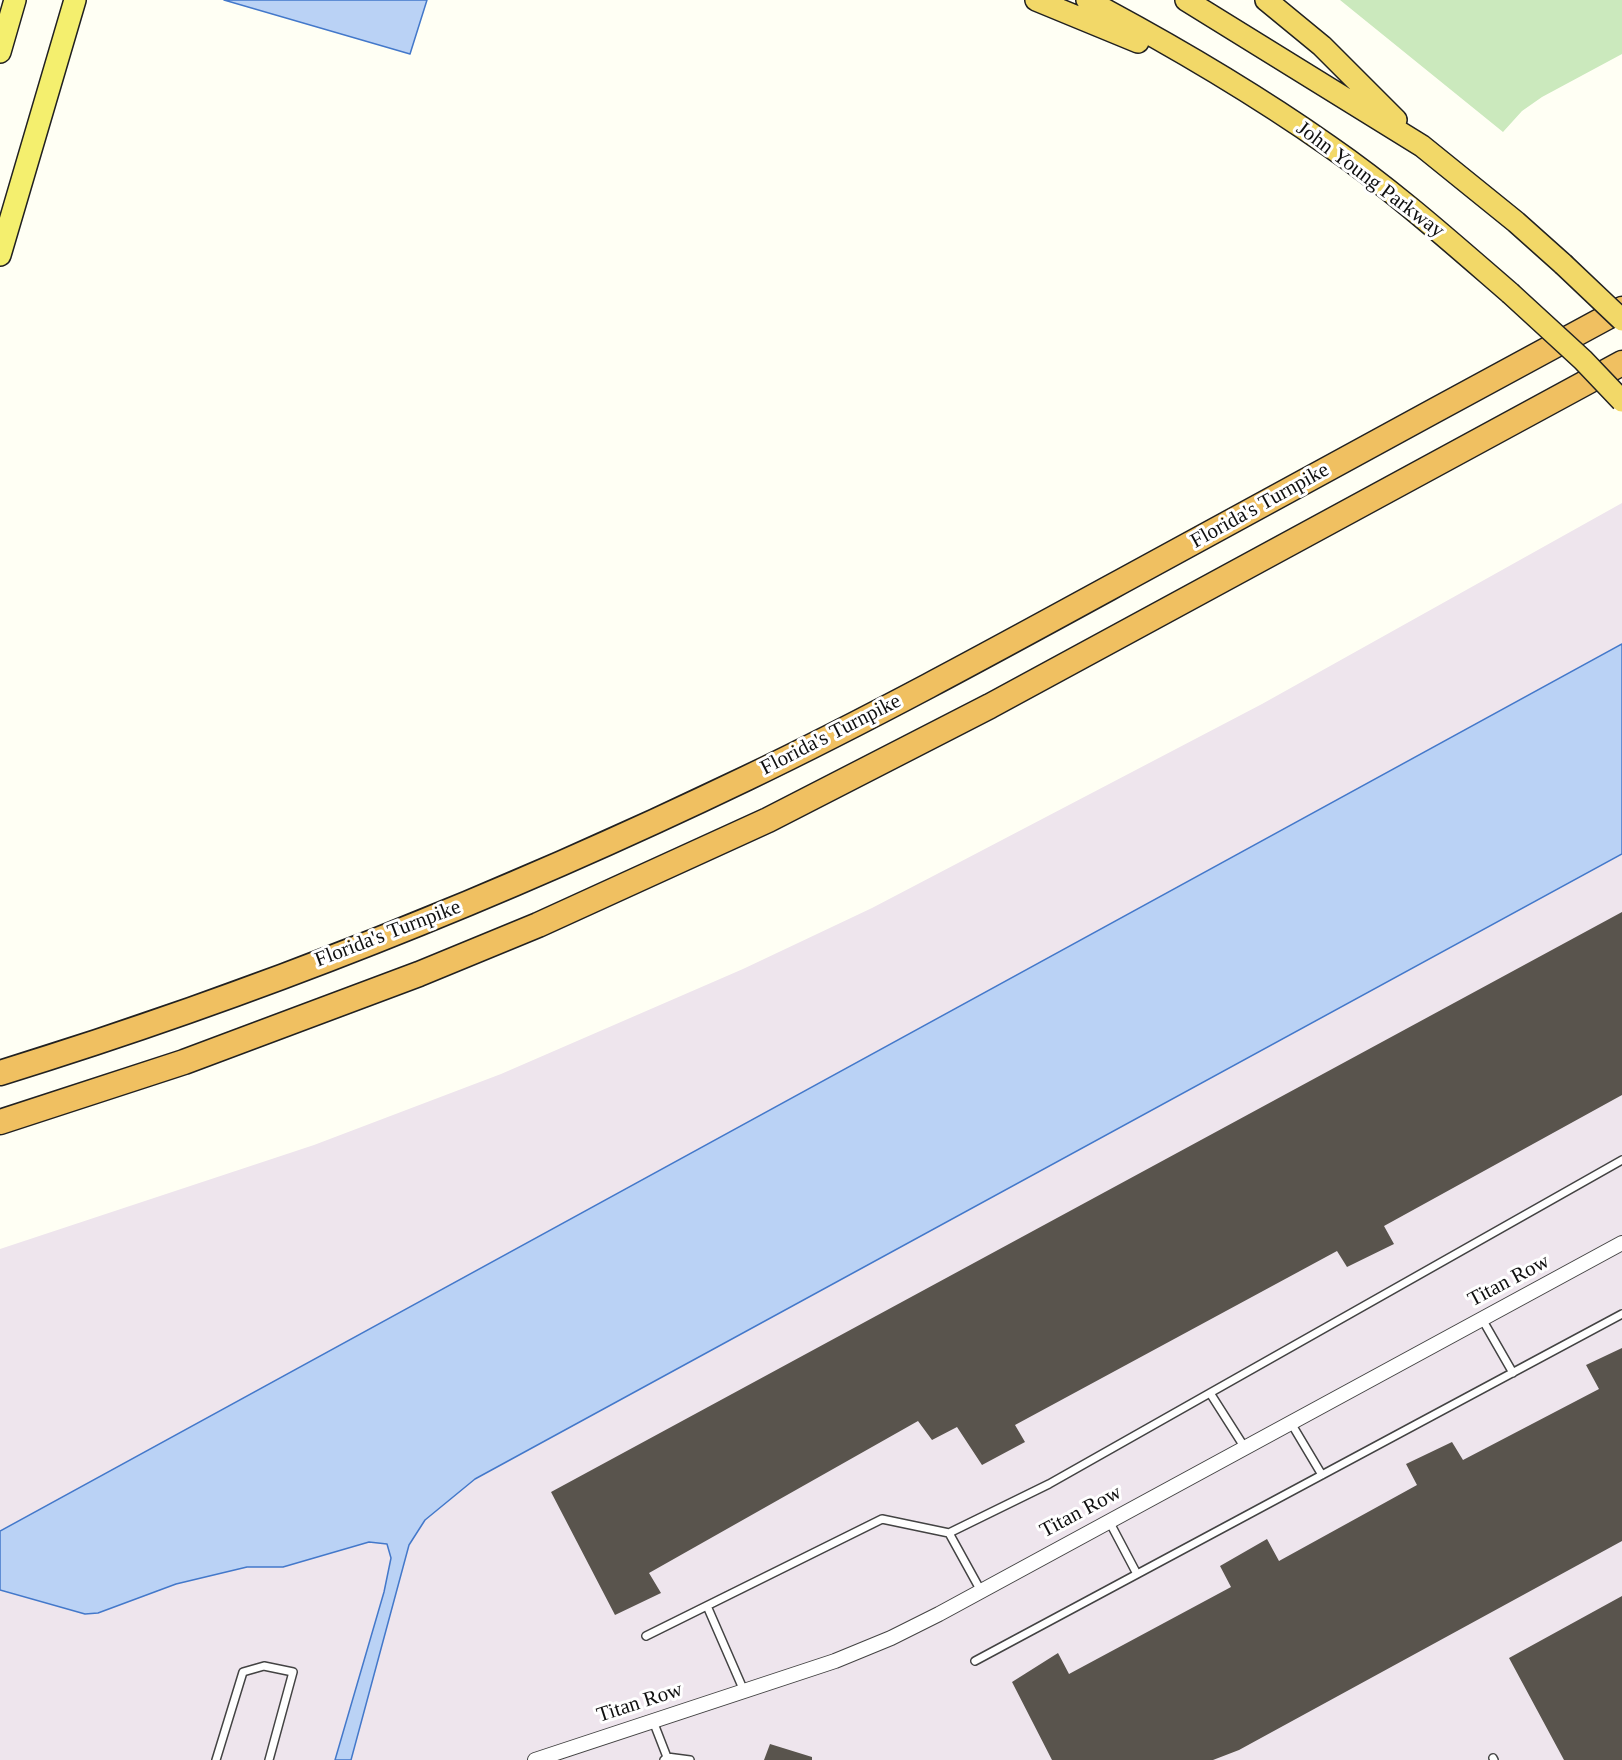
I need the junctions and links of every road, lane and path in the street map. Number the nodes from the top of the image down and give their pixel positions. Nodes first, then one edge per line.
1 (15, 0) edge
2 (75, 0) edge
3 (1036, 0) edge
4 (1087, 0) edge
5 (1186, 0) edge
6 (1266, 0) edge
7 (0, 52) edge
8 (1233, 83) junction
9 (1422, 146) junction
10 (0, 255) edge
11 (1622, 309) edge
12 (1622, 320) edge
13 (1622, 363) edge
14 (1622, 401) edge
15 (0, 1073) edge
16 (0, 1122) edge
17 (1622, 1160) edge
18 (1622, 1243) edge
19 (1622, 1314) edge
20 (1482, 1319) junction
21 (1514, 1373) junction
22 (1210, 1393) junction
23 (1291, 1422) junction
24 (1245, 1448) junction
25 (1322, 1475) junction
26 (1109, 1521) junction
27 (949, 1533) junction
28 (1137, 1574) junction
29 (981, 1591) junction
30 (707, 1606) junction
31 (646, 1636) dead end
32 (975, 1661) dead end
33 (744, 1691) junction
34 (653, 1721) junction
35 (666, 1759) edge
36 (216, 1760) edge
37 (269, 1760) edge
38 (535, 1760) edge
39 (690, 1760) edge

1 - 7 main road
2 - 10 main road
3 - 8 highway
4 - 8 highway, John Young Parkway
5 - 9 highway
6 - 9 highway
8 - 14 highway, John Young Parkway, bridge
9 - 12 highway, bridge
11 - 15 highway, Florida's Turnpike
13 - 16 highway
17 - 22 lane
18 - 20 street, Titan Row
19 - 21 lane
20 - 21 lane
20 - 23 street, Titan Row
21 - 25 lane
22 - 24 lane
22 - 27 lane
23 - 24 street, Titan Row
23 - 25 lane
24 - 26 street, Titan Row
25 - 28 lane
26 - 28 lane
26 - 29 street, Titan Row
27 - 29 lane
27 - 30 lane
28 - 32 lane
29 - 33 street, Titan Row
30 - 31 lane
30 - 33 lane
33 - 34 street, Titan Row
34 - 35 lane
34 - 38 street, Titan Row
35 - 39 lane
36 - 37 lane

